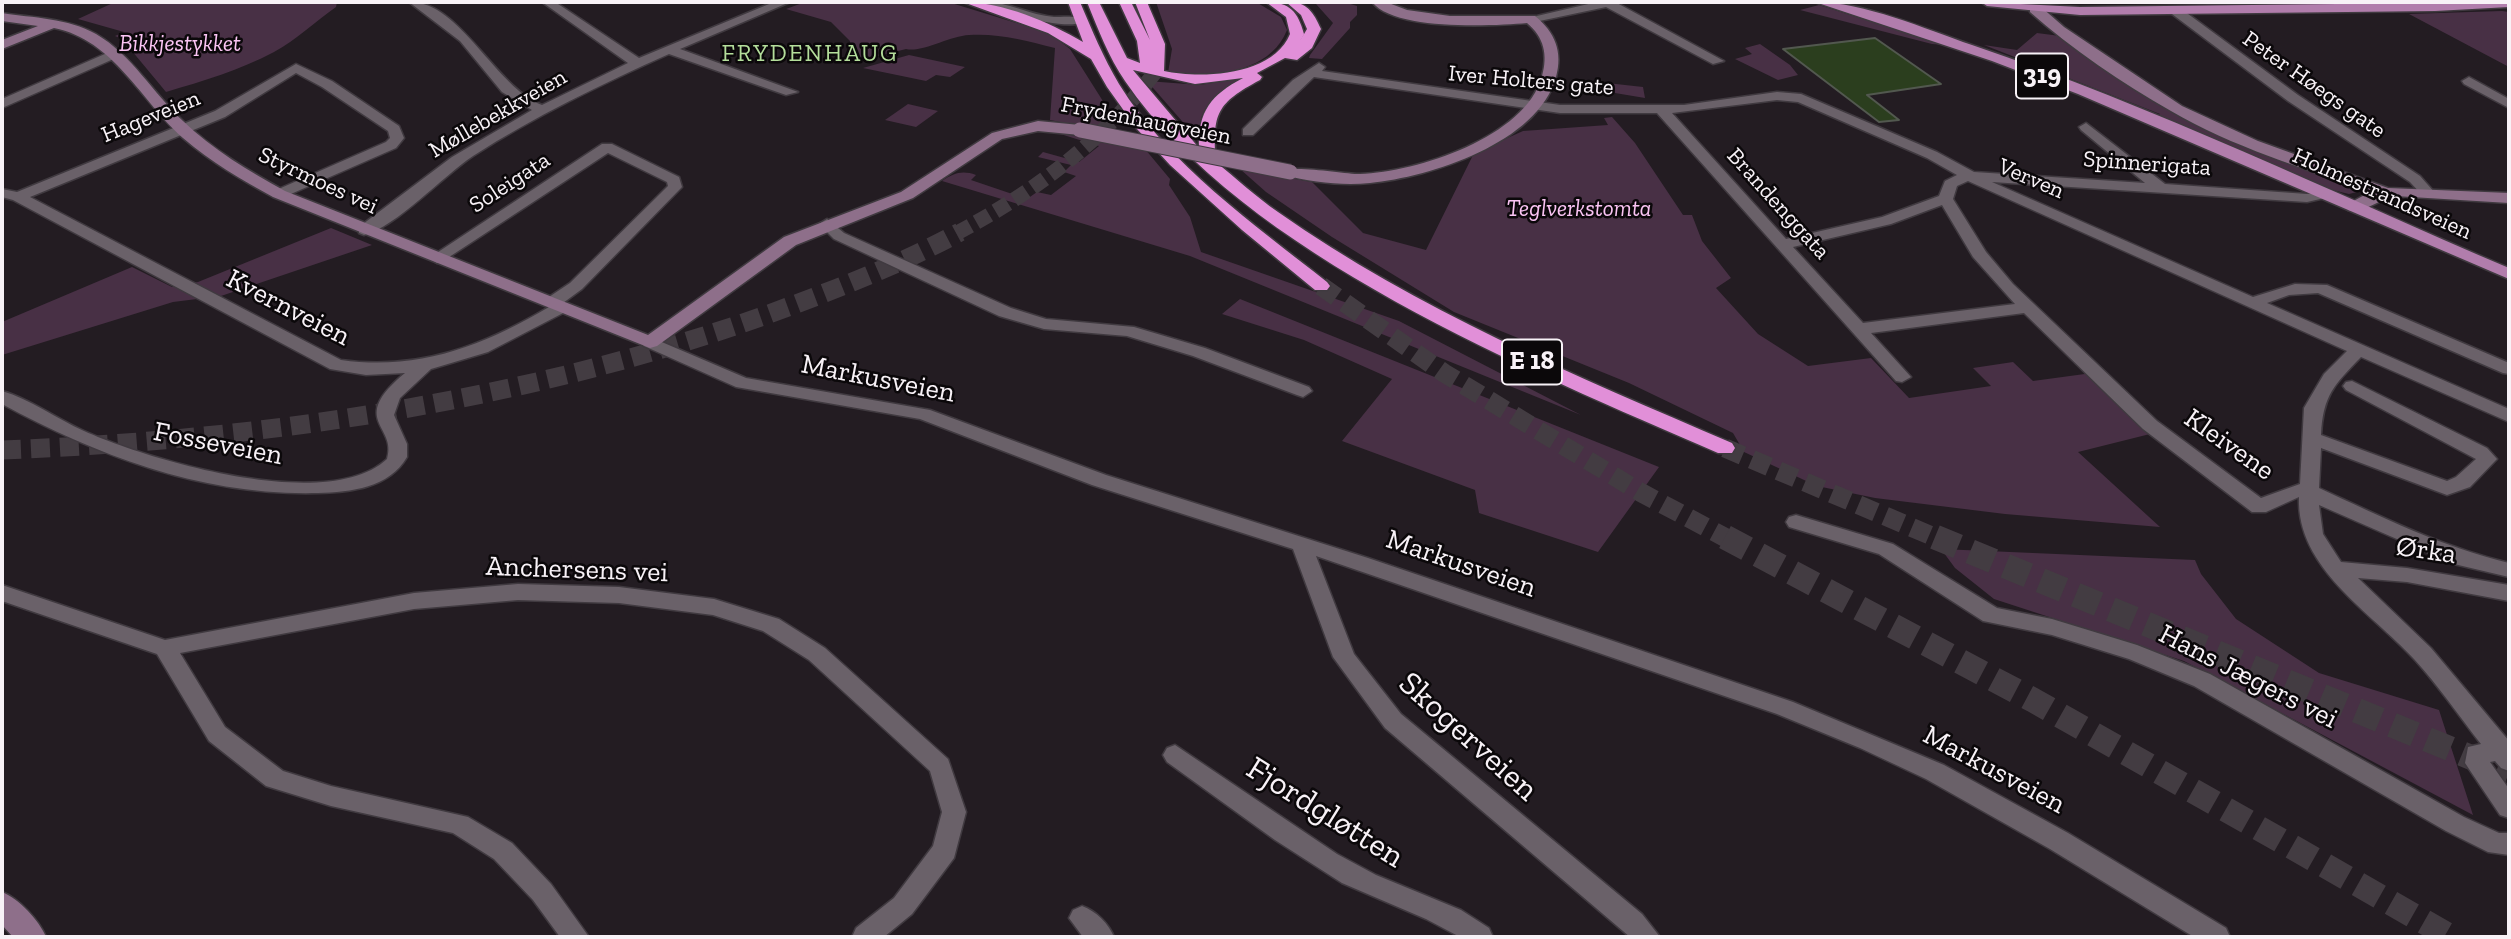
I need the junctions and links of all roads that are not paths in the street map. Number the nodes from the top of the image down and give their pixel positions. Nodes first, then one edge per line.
1 (415, 2) edge
2 (576, 2) edge
3 (784, 2) edge
4 (969, 2) edge
5 (988, 2) edge
6 (1074, 2) edge
7 (1093, 2) edge
8 (1125, 2) edge
9 (1272, 2) edge
10 (1292, 2) edge
11 (1821, 2) edge
12 (1987, 2) edge
13 (1377, 3) edge
14 (2509, 3) edge
15 (1144, 4) edge
16 (1846, 4) edge
17 (554, 5) edge
18 (2042, 10) junction
19 (2176, 11) junction
20 (2, 17) edge
21 (1530, 19) junction
22 (1080, 21) junction
23 (51, 25) junction
24 (2, 45) edge
25 (667, 49) junction
26 (114, 54) junction
27 (1095, 56) junction
28 (1118, 59) junction
29 (1714, 59) dead end
30 (637, 63) junction
31 (1326, 63) dead end
32 (1310, 73) junction
33 (2469, 81) dead end
34 (791, 92) dead end
35 (1791, 96) joint
36 (2, 104) edge
37 (2509, 104) edge
38 (1536, 105) junction
39 (544, 110) junction
40 (1662, 110) junction
41 (2086, 127) dead end
42 (183, 129) junction
43 (1248, 132) dead end
44 (607, 147) joint
45 (2237, 155) junction
46 (1209, 163) junction
47 (1966, 176) junction
48 (2160, 188) junction
49 (2385, 192) junction
50 (2428, 193) junction
51 (279, 194) junction
52 (2324, 194) junction
53 (10, 195) edge
54 (2509, 198) edge
55 (1946, 199) junction
56 (2354, 207) junction
57 (827, 225) junction
58 (364, 230) junction
59 (1784, 244) junction
60 (437, 258) junction
61 (2509, 274) edge
62 (1321, 286) tunnel mouth
63 (2254, 303) junction
64 (557, 305) junction
65 (2030, 307) junction
66 (1859, 329) junction
67 (650, 342) junction
68 (2359, 349) junction
69 (427, 366) junction
70 (2509, 369) edge
71 (1902, 377) dead end
72 (2352, 386) dead end
73 (1303, 391) dead end
74 (2, 397) edge
75 (2509, 416) edge
76 (2311, 438) junction
77 (1725, 448) tunnel mouth
78 (2310, 491) junction
79 (1796, 522) dead end
80 (1301, 544) junction
81 (2332, 565) junction
82 (2509, 570) edge
83 (2, 593) edge
84 (2509, 593) edge
85 (165, 648) junction
86 (2507, 754) edge
87 (1175, 755) dead end
88 (2509, 808) edge
89 (2509, 844) edge
90 (2, 905) edge
91 (1082, 918) dead end
92 (32, 937) edge
93 (576, 937) edge
94 (865, 937) edge
95 (1101, 937) edge
96 (1480, 937) edge
97 (1647, 937) edge
98 (2217, 937) edge

1 - 39 street
2 - 17 street
3 - 25 street, Møllebekkveien
4 - 27 highway
5 - 22 street
6 - 22 highway
7 - 28 highway, E 18
8 - 15 highway
9 - 28 highway
10 - 46 highway
11 - 16 main road, 319
12 - 18 main road
13 - 21 main road
14 - 19 main road
16 - 45 main road, Holmestrandsveien / 319
16 - 45 main road, Holmestrandsveien / 319
17 - 30 street
18 - 19 main road
18 - 49 main road
19 - 50 street, Peter Høegs gate
20 - 23 main road, Styrmoes vei
21 - 29 street
21 - 38 main road, Frydenhaugveien
22 - 27 highway
23 - 24 main road
23 - 26 main road, Styrmoes vei
25 - 30 street, Møllebekkveien
25 - 34 street
26 - 36 street
26 - 42 main road, Styrmoes vei
27 - 62 highway
28 - 46 highway, E 18
30 - 39 street, Møllebekkveien
31 - 32 street
32 - 38 street, Iver Holters gate
32 - 43 street
33 - 37 street
35 - 40 street, Iver Holters gate
35 - 47 street, Verven
38 - 40 street, Iver Holters gate
38 - 57 main road, Frydenhaugveien, bridge
39 - 58 street, Møllebekkveien
40 - 59 street, Brandenggata
41 - 48 street
42 - 51 main road, Styrmoes vei
42 - 51 street, Hageveien
42 - 53 street, Hageveien
44 - 60 street, Soleigata
44 - 64 street, Kvernveien
45 - 52 main road, Holmestrandsveien / 319
46 - 77 highway, E 18
47 - 48 street, Spinnerigata
47 - 55 street
47 - 63 street, Verven
48 - 52 street, Spinnerigata
49 - 50 main road
49 - 56 main road
50 - 54 main road
51 - 58 main road, Styrmoes vei
52 - 56 main road, Holmestrandsveien / 319
53 - 69 street, Kvernveien
55 - 59 street
55 - 65 street, Kleivene
56 - 61 main road, Holmestrandsveien / 319
57 - 67 main road, Frydenhaugveien
57 - 73 street
58 - 60 main road, Styrmoes vei
59 - 66 street, Brandenggata
60 - 64 main road, Styrmoes vei
63 - 68 street, Verven
63 - 70 street
64 - 67 main road, Styrmoes vei
64 - 69 street, Kvernveien
65 - 66 street
65 - 78 street, Kleivene
66 - 71 street, Brandenggata
67 - 80 street, Markusveien
68 - 75 street, Verven
68 - 76 street
69 - 74 street, Fosseveien
72 - 76 street
76 - 78 street
78 - 81 street, Kleivene
78 - 82 street
79 - 89 street, Hans Jægers vei
80 - 97 street, Skogerveien
80 - 98 street, Markusveien
81 - 84 street, Ørka
81 - 86 street, Kleivene
83 - 85 street, Anchersens vei
85 - 93 street
85 - 94 street, Anchersens vei
86 - 88 street
87 - 96 street, Fjordgløtten
90 - 92 main road
91 - 95 street

